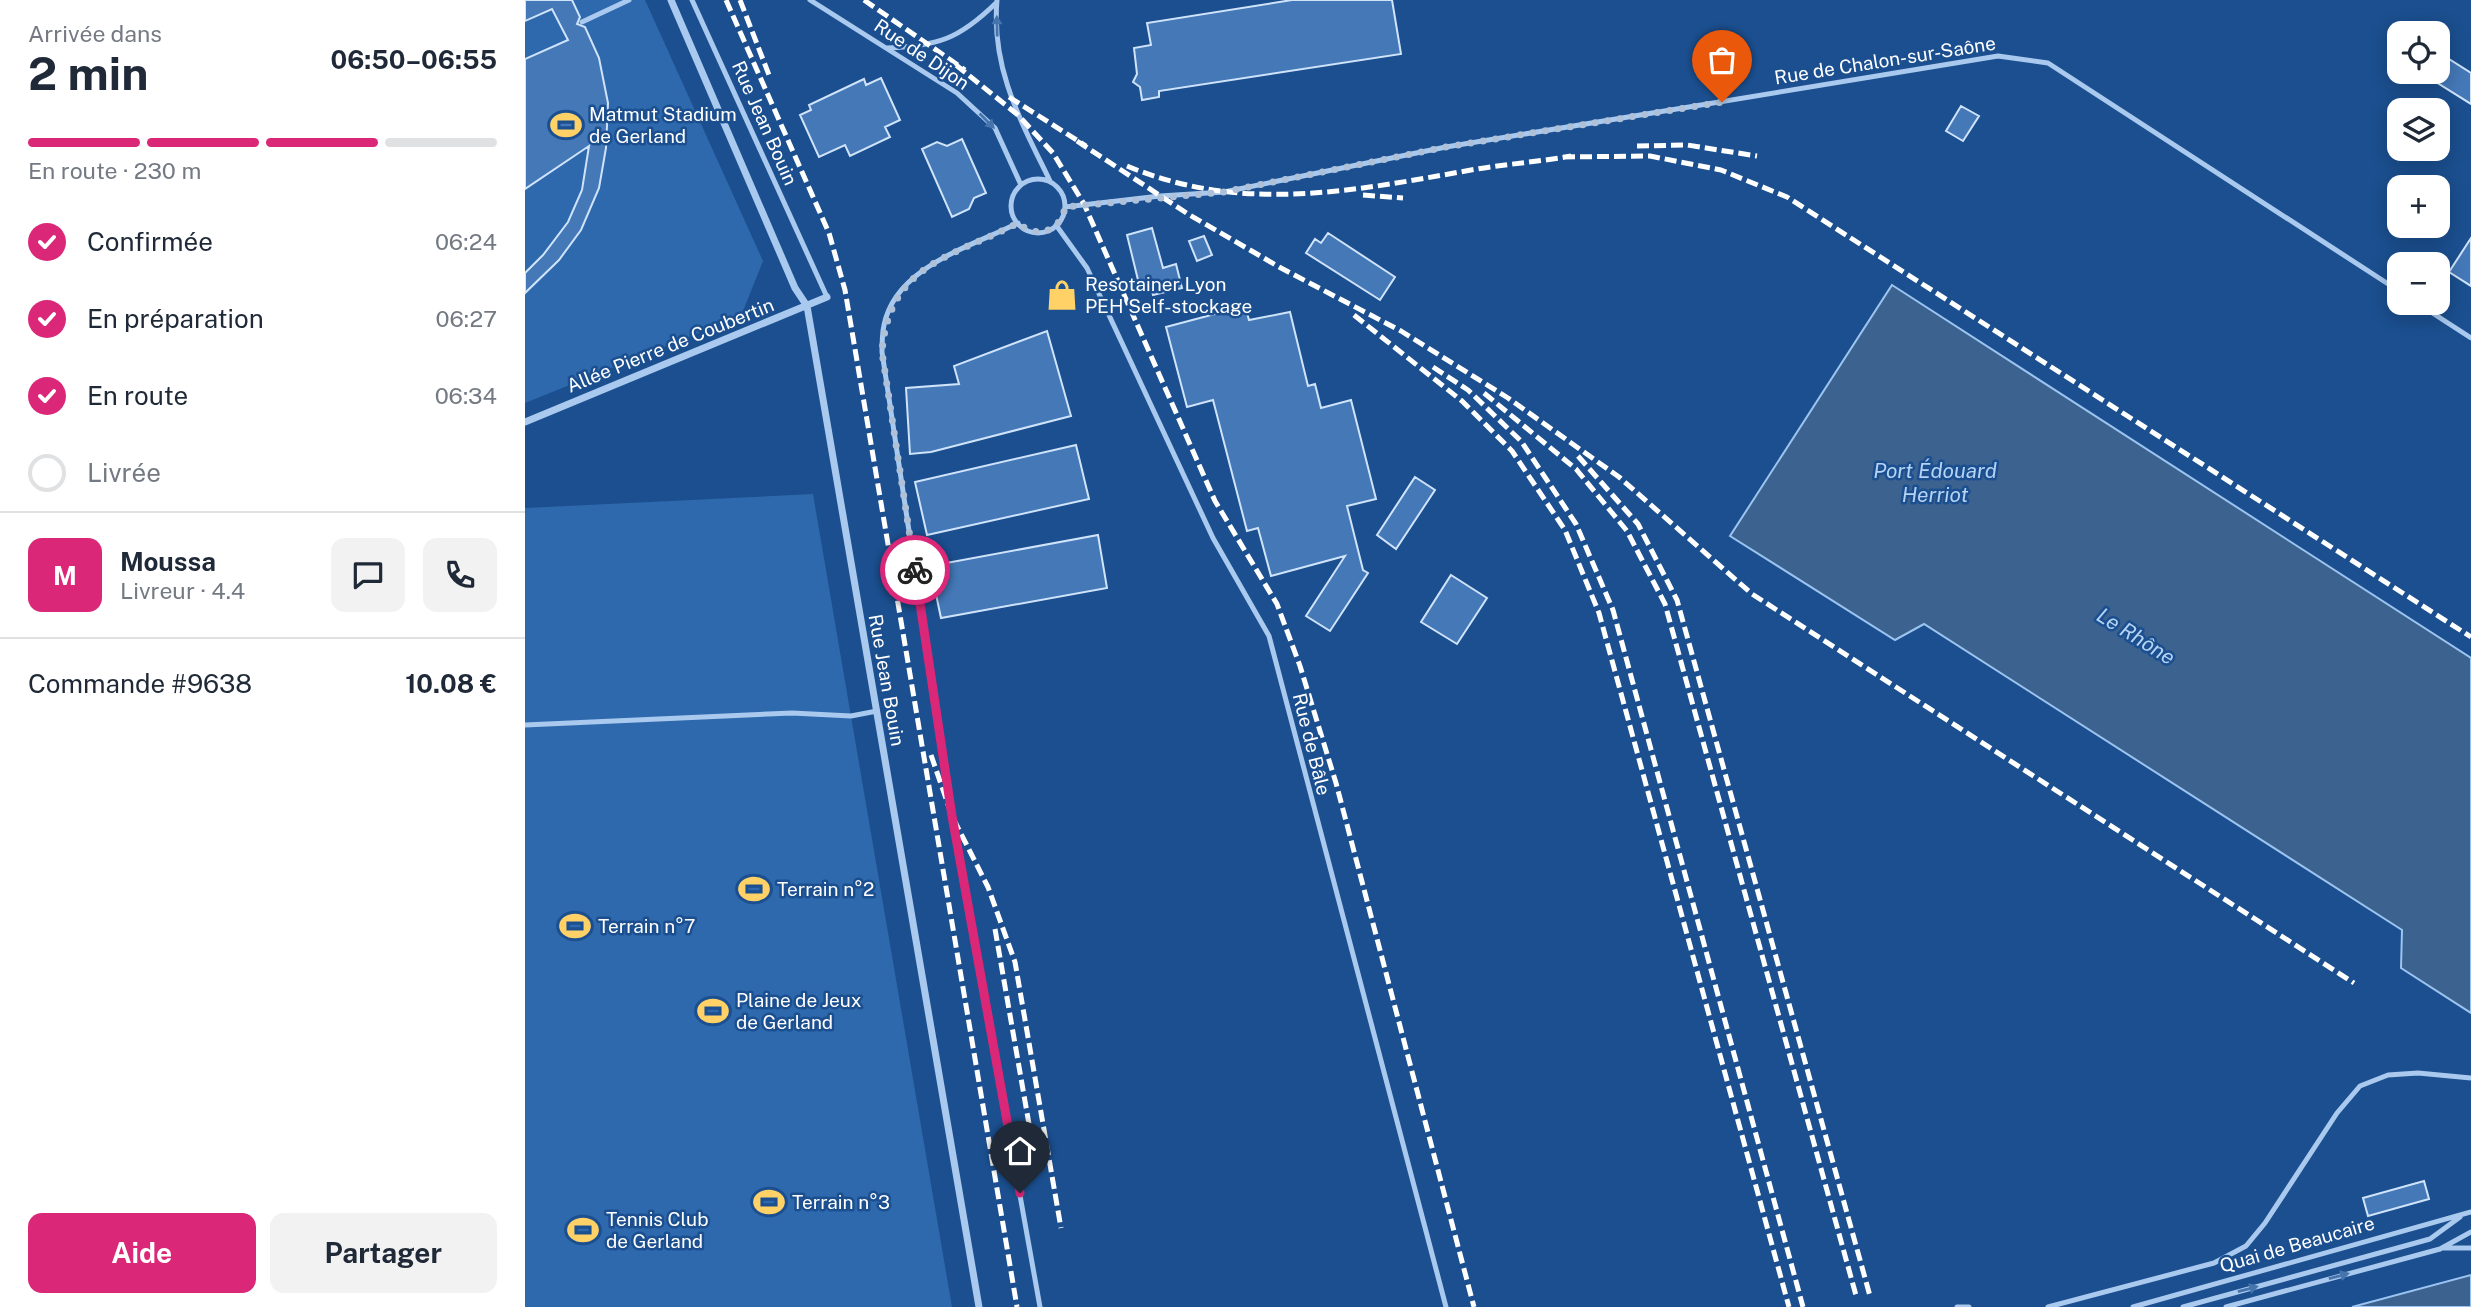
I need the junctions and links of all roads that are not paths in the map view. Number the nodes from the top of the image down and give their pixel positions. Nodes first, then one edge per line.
1 (629, 0) edge
2 (671, 0) edge
3 (692, 0) edge
4 (810, 0) edge
5 (997, 1) edge
6 (582, 22) dead end
7 (887, 48) junction
8 (1050, 181) junction
9 (1021, 185) junction
10 (1065, 207) junction
11 (1018, 223) junction
12 (1056, 225) junction
13 (2387, 283) edge
14 (827, 297) joint
15 (807, 306) junction
16 (2436, 315) edge
17 (2471, 338) edge
18 (525, 422) edge
19 (877, 711) junction
20 (525, 725) edge
21 (2471, 1079) edge
22 (2468, 1212) edge
23 (2471, 1232) edge
24 (2440, 1248) junction
25 (2471, 1248) edge
26 (979, 1307) edge
27 (1040, 1307) edge
28 (1446, 1307) edge
29 (1957, 1307) edge
30 (1969, 1307) edge
31 (2048, 1307) edge
32 (2133, 1307) edge
33 (2183, 1307) edge
34 (2226, 1307) edge

1 - 6 lane
2 - 15 street, Rue Jean Bouin
3 - 14 lane, Rue Jean Bouin
4 - 7 lane, Rue de Dijon
5 - 7 lane
8 -> 5 lane
7 -> 9 lane, Rue de Dijon
8 - 9 lane
8 - 10 lane
9 - 11 lane
10 - 12 lane
10 - 13 lane, Rue de Chalon-sur-Saône
11 - 12 lane
11 - 27 lane
12 - 28 lane, Rue de Bâle
14 - 15 street, Allée Pierre de Coubertin
15 - 18 street, Allée Pierre de Coubertin
15 - 19 street, Rue Jean Bouin
16 - 17 lane
19 - 20 lane
19 - 26 street, Rue Jean Bouin
21 - 31 lane
22 - 32 lane, Quai de Beaucaire
33 -> 22 lane
23 - 24 lane
24 - 25 lane
34 -> 24 lane
29 - 30 lane

